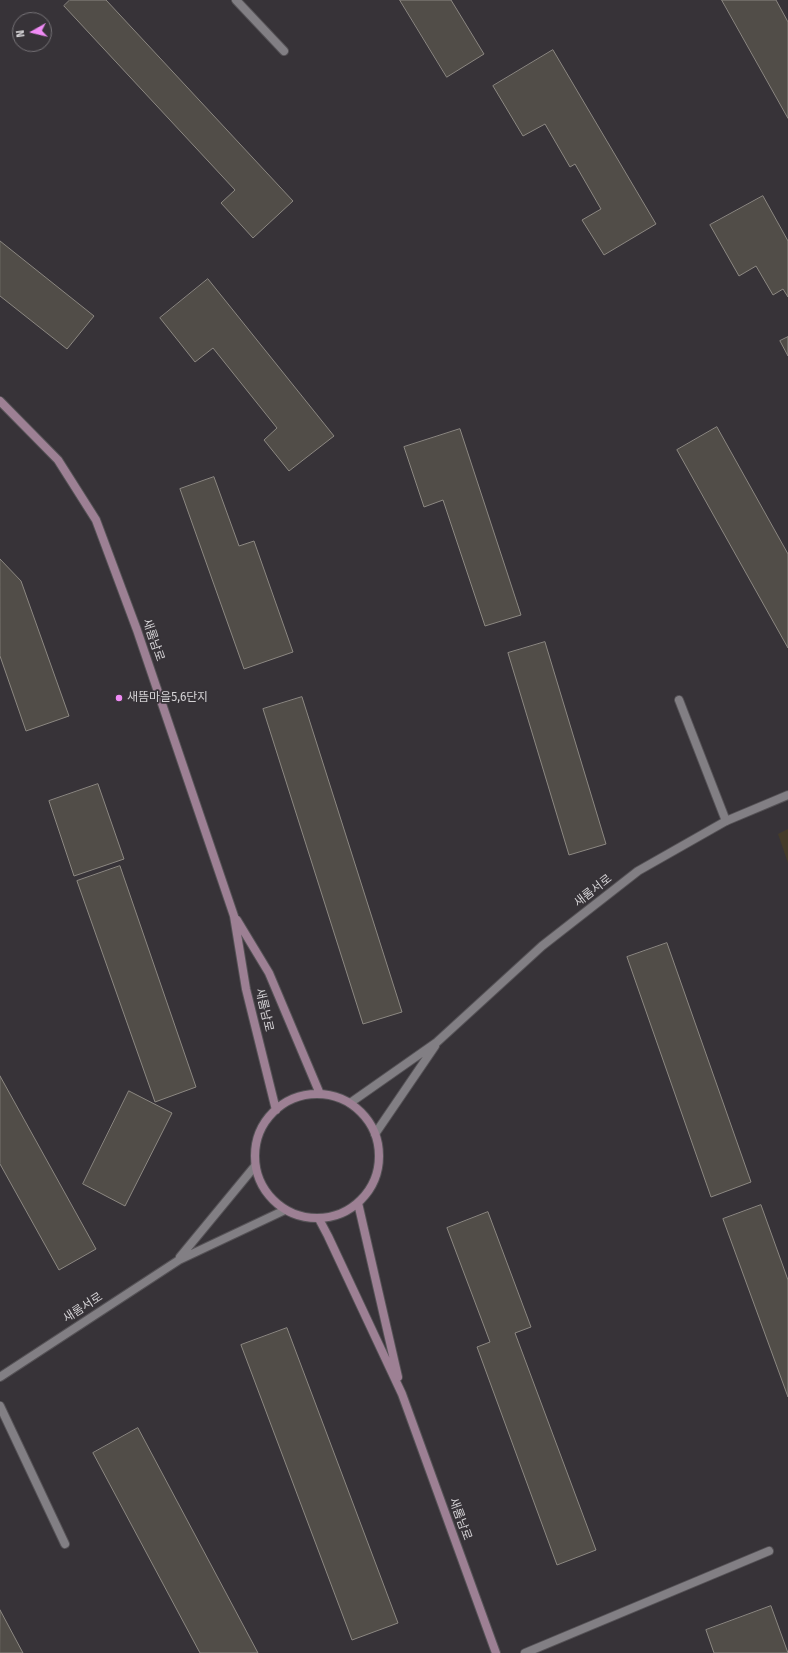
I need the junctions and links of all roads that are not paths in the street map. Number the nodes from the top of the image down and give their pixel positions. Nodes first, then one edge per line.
1 (236, 0) edge
2 (284, 51) dead end
3 (0, 401) edge
4 (679, 700) dead end
5 (788, 795) edge
6 (726, 821) junction
7 (234, 916) junction
8 (437, 1042) junction
9 (320, 1094) junction
10 (350, 1103) junction
11 (276, 1110) junction
12 (376, 1134) junction
13 (255, 1166) junction
14 (358, 1203) junction
15 (285, 1210) junction
16 (319, 1219) junction
17 (179, 1260) junction
18 (0, 1377) edge
19 (402, 1394) junction
20 (0, 1406) edge
21 (66, 1544) dead end
22 (769, 1551) dead end
23 (496, 1653) edge
24 (525, 1653) edge

1 - 2 street
3 - 7 street, 새롬남로
4 - 6 street
5 - 6 street, 새롬서로
6 - 8 street, 새롬서로
7 - 9 street, 새롬남로
7 - 11 street, 새롬남로
8 - 10 street
8 - 12 street
9 - 10 street
9 - 11 street
10 - 12 street
11 - 13 street
12 - 14 street
13 - 15 street
13 - 17 street
14 - 16 street
14 - 19 street, 새롬남로
15 - 16 street
15 - 17 street
16 - 19 street, 새롬남로
17 - 18 street, 새롬서로
19 - 23 street, 새롬남로
20 - 21 street
22 - 24 street

